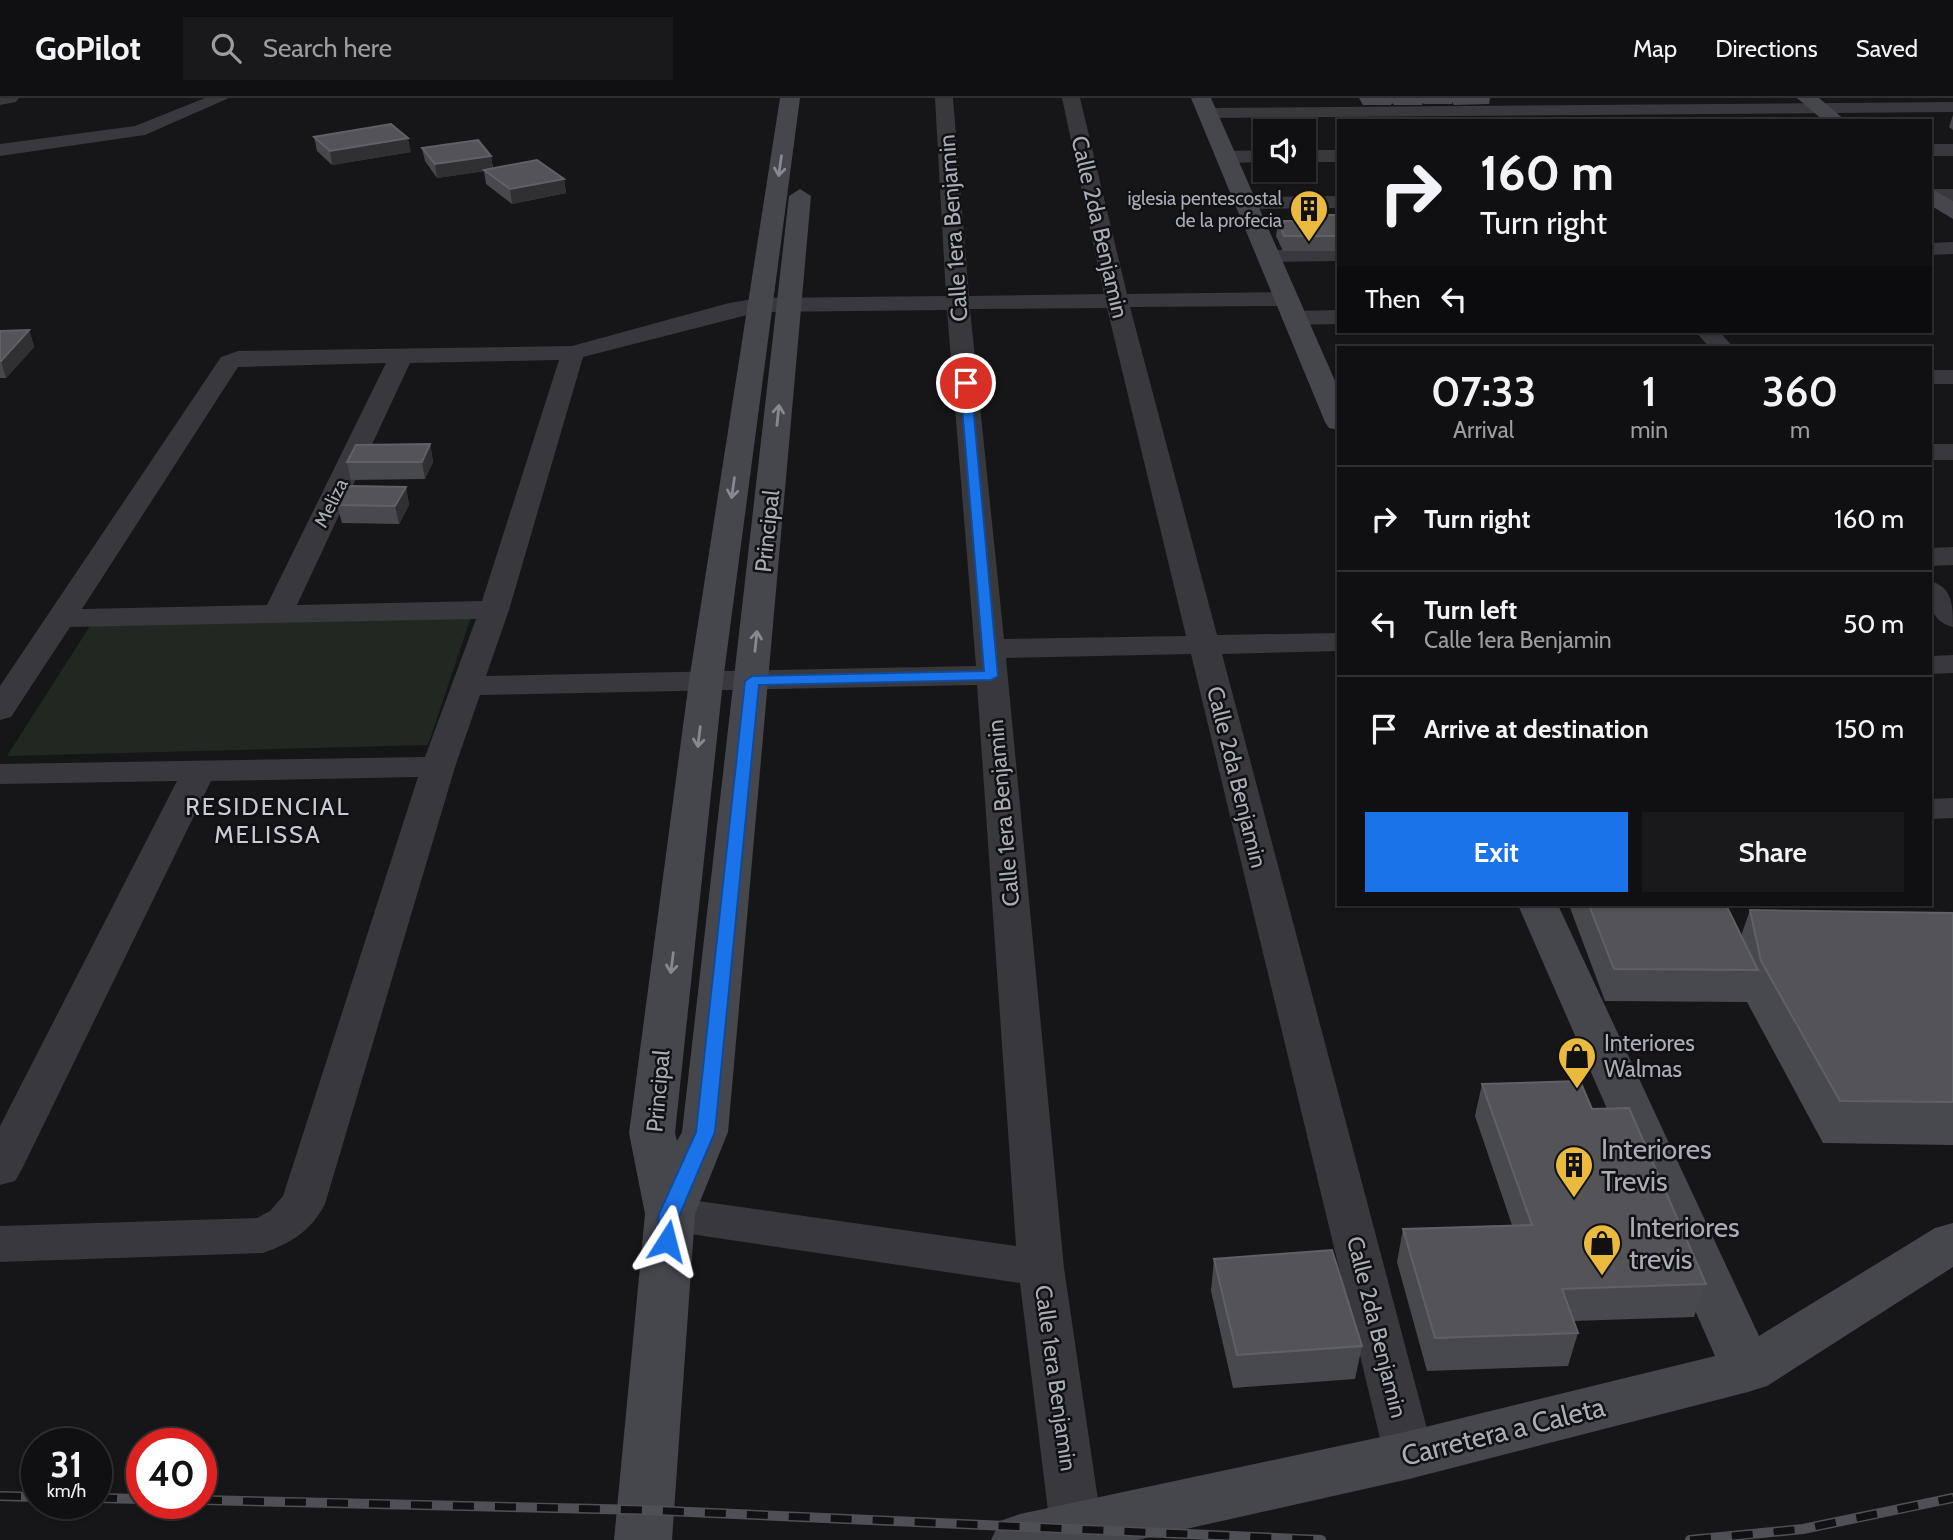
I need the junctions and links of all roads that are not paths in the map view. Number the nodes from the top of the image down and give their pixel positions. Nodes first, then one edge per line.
1 (10, 98) edge
2 (220, 98) edge
3 (790, 98) edge
4 (810, 98) edge
5 (944, 98) edge
6 (1071, 98) edge
7 (0, 100) edge
8 (1813, 103) edge
9 (1204, 105) edge
10 (1953, 107) edge
11 (1524, 110) edge
12 (1833, 119) edge
13 (0, 150) edge
14 (1932, 150) edge
15 (1953, 150) edge
16 (1253, 156) edge
17 (1316, 156) edge
18 (1337, 156) edge
19 (1227, 157) junction
20 (1936, 195) edge
21 (1337, 202) edge
22 (1247, 203) junction
23 (1953, 212) edge
24 (1953, 248) edge
25 (1932, 249) edge
26 (1337, 255) edge
27 (1268, 256) junction
28 (1117, 301) junction
29 (958, 303) junction
30 (774, 305) junction
31 (1290, 309) junction
32 (1337, 317) edge
33 (573, 353) junction
34 (402, 354) junction
35 (1932, 377) edge
36 (1953, 377) edge
37 (1330, 384) edge
38 (1337, 414) edge
39 (1932, 452) edge
40 (1953, 452) edge
41 (1953, 556) edge
42 (1932, 557) edge
43 (1932, 592) edge
44 (494, 610) junction
45 (278, 614) junction
46 (61, 618) junction
47 (1953, 618) edge
48 (1337, 642) edge
49 (1203, 644) junction
50 (991, 662) junction
51 (1953, 664) edge
52 (1932, 665) edge
53 (706, 681) junction
54 (752, 681) junction
55 (466, 687) junction
56 (0, 709) edge
57 (438, 767) junction
58 (200, 769) junction
59 (0, 774) edge
60 (1953, 808) edge
61 (1932, 809) edge
62 (1538, 906) edge
63 (0, 1169) edge
64 (670, 1214) junction
65 (1953, 1242) edge
66 (0, 1244) edge
67 (1041, 1268) junction
68 (1748, 1370) junction
69 (1409, 1455) junction
70 (1076, 1527) junction
71 (643, 1540) edge
72 (1020, 1540) edge

1 - 7 street
2 - 13 street
3 -> 30 street, Principal
4 - 30 street, Principal
5 - 29 street, Calle 1era Benjamin
6 - 28 street, Calle 2da Benjamin
8 - 10 street
8 - 11 street
8 - 12 street
9 - 11 street
9 - 19 street
14 - 15 street
16 - 19 street
17 - 18 street
19 - 22 street
20 - 23 street
21 - 22 street
22 - 27 street
24 - 25 street
26 - 27 street
27 - 31 street
28 - 29 street
28 - 31 street
28 - 49 street, Calle 2da Benjamin
29 - 30 street
29 - 50 street, Calle 1era Benjamin
30 - 33 street
30 -> 53 street, Principal
54 -> 30 street, Principal
31 - 32 street
31 - 37 street
33 - 34 street
33 - 44 street
34 - 45 street, Meliza
34 - 46 street
35 - 36 street
37 - 38 street
39 - 40 street
41 - 42 street
43 - 47 street
44 - 45 street
44 - 55 street
45 - 46 street
46 - 56 street
48 - 49 street
49 - 50 street
49 - 69 street, Calle 2da Benjamin
50 - 54 street
50 - 67 street, Calle 1era Benjamin
51 - 52 street
53 - 54 street
53 - 55 street
53 -> 64 street, Principal
54 - 64 street, Principal
55 - 57 street
57 - 58 street
57 - 66 street
58 - 59 street
58 - 63 street
60 - 61 street
62 - 68 street
64 - 67 street
64 - 71 street
65 - 68 street, Carretera a Caleta
67 - 70 street, Calle 1era Benjamin
68 - 69 street, Carretera a Caleta
69 - 70 street, Carretera a Caleta
70 - 72 street, Carretera a Caleta

